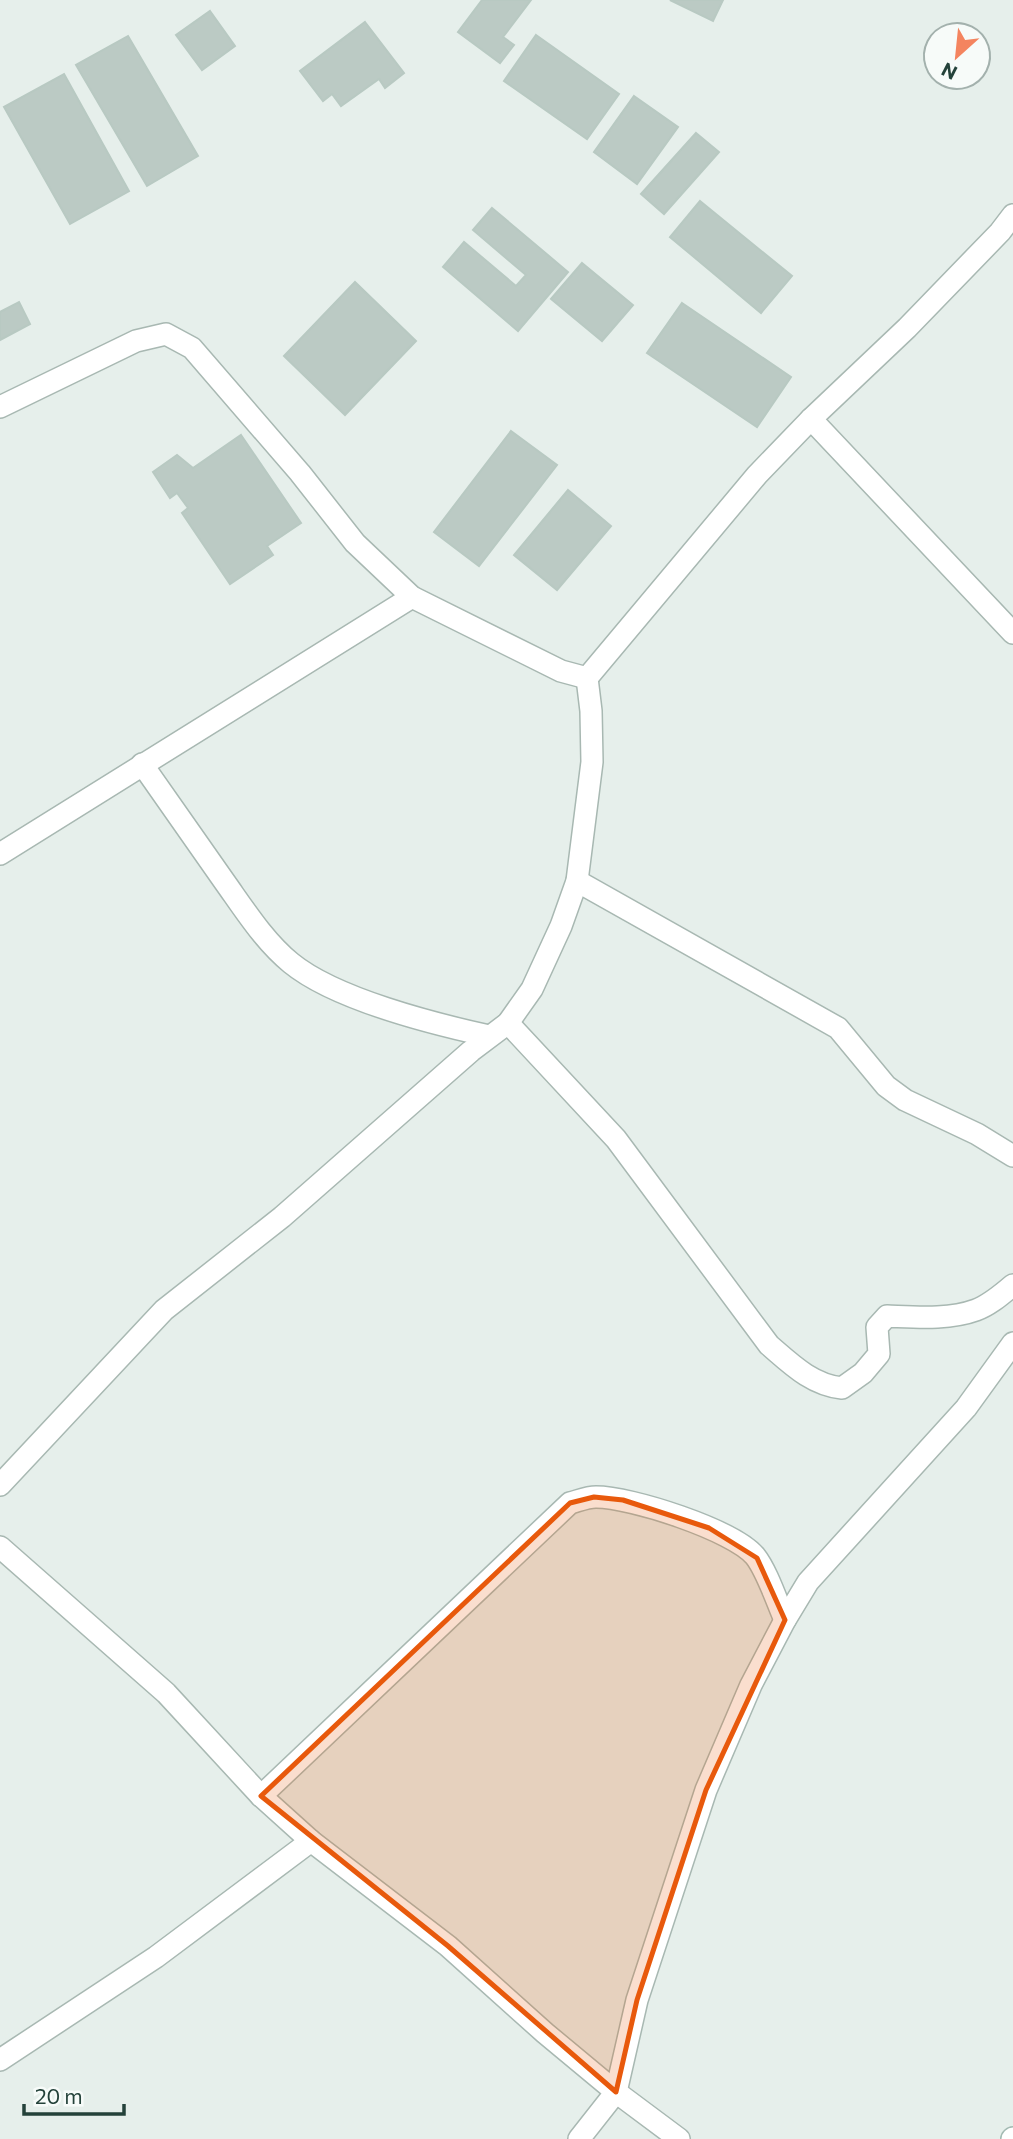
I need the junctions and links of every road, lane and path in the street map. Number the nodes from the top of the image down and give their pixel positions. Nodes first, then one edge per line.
1 (1013, 215) edge
2 (0, 407) edge
3 (811, 419) junction
4 (412, 597) junction
5 (1013, 633) edge
6 (587, 678) junction
7 (142, 764) junction
8 (0, 854) edge
9 (578, 881) junction
10 (509, 1023) junction
11 (489, 1036) junction
12 (1013, 1156) edge
13 (1013, 1286) edge
14 (1013, 1343) edge
15 (0, 1485) edge
16 (0, 1547) edge
17 (785, 1620) junction
18 (261, 1796) junction
19 (311, 1841) junction
20 (0, 2060) edge
21 (616, 2092) junction
22 (579, 2139) edge
23 (679, 2139) edge

1 - 3 street
2 - 4 street
3 - 5 street
3 - 6 street
4 - 6 street
4 - 7 street
6 - 9 street
7 - 8 street
7 - 11 street
9 - 10 street
9 - 12 street
10 - 11 street
10 - 13 street
11 - 15 street
14 - 17 street
16 - 18 street
17 - 18 street
17 - 21 street
18 - 19 street
19 - 20 street
19 - 21 street
21 - 22 street
21 - 23 street

